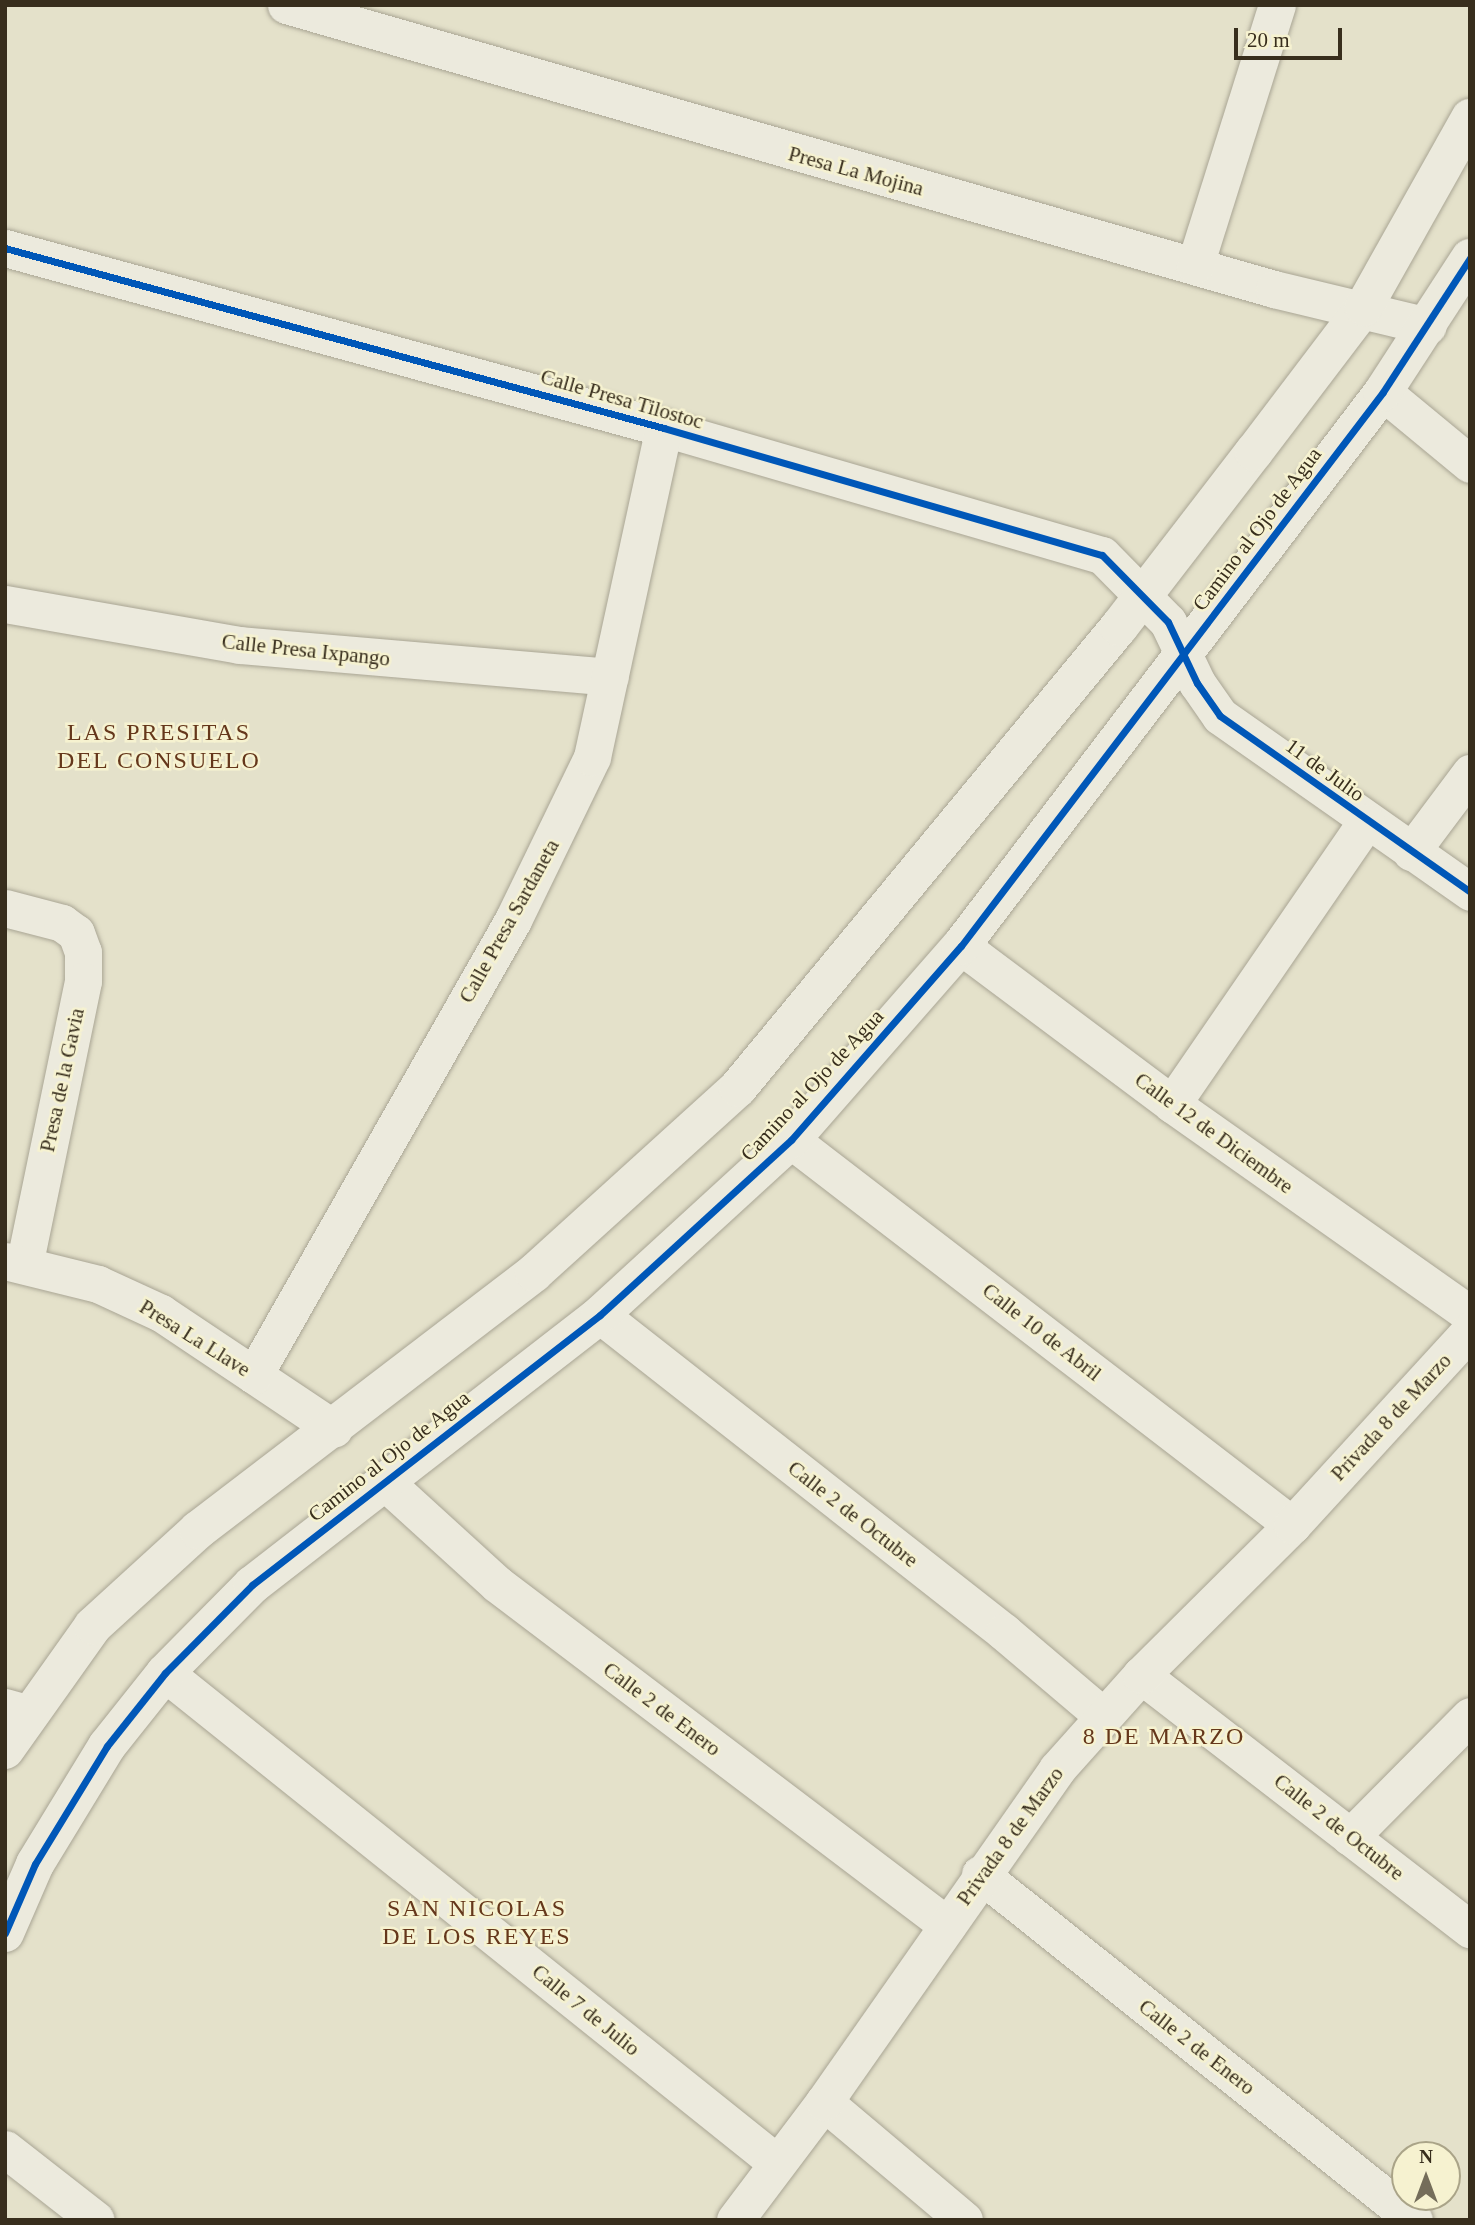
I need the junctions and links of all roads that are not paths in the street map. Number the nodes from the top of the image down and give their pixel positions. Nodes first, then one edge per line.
1 (286, 5) edge
2 (1277, 5) edge
3 (366, 16) edge
4 (1470, 117) edge
5 (5, 248) edge
6 (1470, 258) edge
7 (1195, 265) junction
8 (1363, 307) junction
9 (1428, 326) junction
10 (1383, 392) junction
11 (664, 428) junction
12 (1470, 464) edge
13 (1144, 594) junction
14 (5, 604) edge
15 (1186, 654) junction
16 (610, 677) junction
17 (1470, 773) edge
18 (1366, 821) junction
19 (1411, 852) junction
20 (1470, 892) edge
21 (5, 908) edge
22 (961, 946) junction
23 (1172, 1104) junction
24 (792, 1140) junction
25 (15, 1263) edge
26 (1470, 1314) edge
27 (600, 1315) junction
28 (1470, 1331) edge
29 (254, 1375) junction
30 (334, 1429) junction
31 (385, 1482) junction
32 (1292, 1525) junction
33 (165, 1673) junction
34 (1141, 1675) junction
35 (17, 1710) edge
36 (1103, 1716) junction
37 (1470, 1716) edge
38 (5, 1750) edge
39 (1350, 1837) junction
40 (981, 1874) junction
41 (947, 1925) junction
42 (1470, 1929) edge
43 (5, 1933) edge
44 (824, 2102) junction
45 (5, 2150) edge
46 (777, 2163) junction
47 (96, 2220) edge
48 (734, 2220) edge
49 (964, 2220) edge
50 (1414, 2220) edge

1 - 3 street, Presa La Mojina
2 - 7 street
3 - 7 street, Presa La Mojina
4 - 8 street
5 - 11 street, Calle Presa Tilostoc
6 - 9 street, Camino al Ojo de Agua
7 - 8 street, Presa La Mojina
8 - 9 street, Presa La Mojina
8 - 13 street
9 - 10 street, Camino al Ojo de Agua
10 - 12 street
10 - 15 street, Camino al Ojo de Agua
11 - 13 street, Calle Presa Tilostoc
11 - 16 street, Calle Presa Sardaneta
13 - 15 street, Calle Presa Tilostoc
13 - 30 street
14 - 16 street, Calle Presa Ixpango
15 - 18 street, 11 de Julio
15 - 22 street, Camino al Ojo de Agua
16 - 29 street, Calle Presa Sardaneta
17 - 19 street
18 - 19 street, 11 de Julio
18 - 23 street, 11 de Julio
19 - 20 street, 11 de Julio
21 - 25 street, Presa de la Gavia
22 - 23 street, Calle 12 de Diciembre
22 - 24 street, Camino al Ojo de Agua
23 - 26 street, Calle 12 de Diciembre
24 - 27 street, Camino al Ojo de Agua
24 - 32 street, Calle 10 de Abril
25 - 29 street, Presa La Llave
27 - 31 street, Camino al Ojo de Agua
27 - 36 street, Calle 2 de Octubre
28 - 32 street, Privada 8 de Marzo
29 - 30 street, Presa La Llave
30 - 35 street
31 - 33 street, Camino al Ojo de Agua
31 - 41 street, Calle 2 de Enero
32 - 34 street, Privada 8 de Marzo
33 - 43 street, Camino al Ojo de Agua
33 - 46 street, Calle 7 de Julio
34 - 36 street, Privada 8 de Marzo
34 - 39 street, Calle 2 de Octubre
35 - 38 street
36 - 40 street, Privada 8 de Marzo
37 - 39 street
39 - 42 street, Calle 2 de Octubre
40 - 41 street, Privada 8 de Marzo
40 - 50 street, Calle 2 de Enero
41 - 44 street, Privada 8 de Marzo
44 - 46 street, Privada 8 de Marzo
44 - 49 street
45 - 47 street
46 - 48 street, Privada 8 de Marzo

